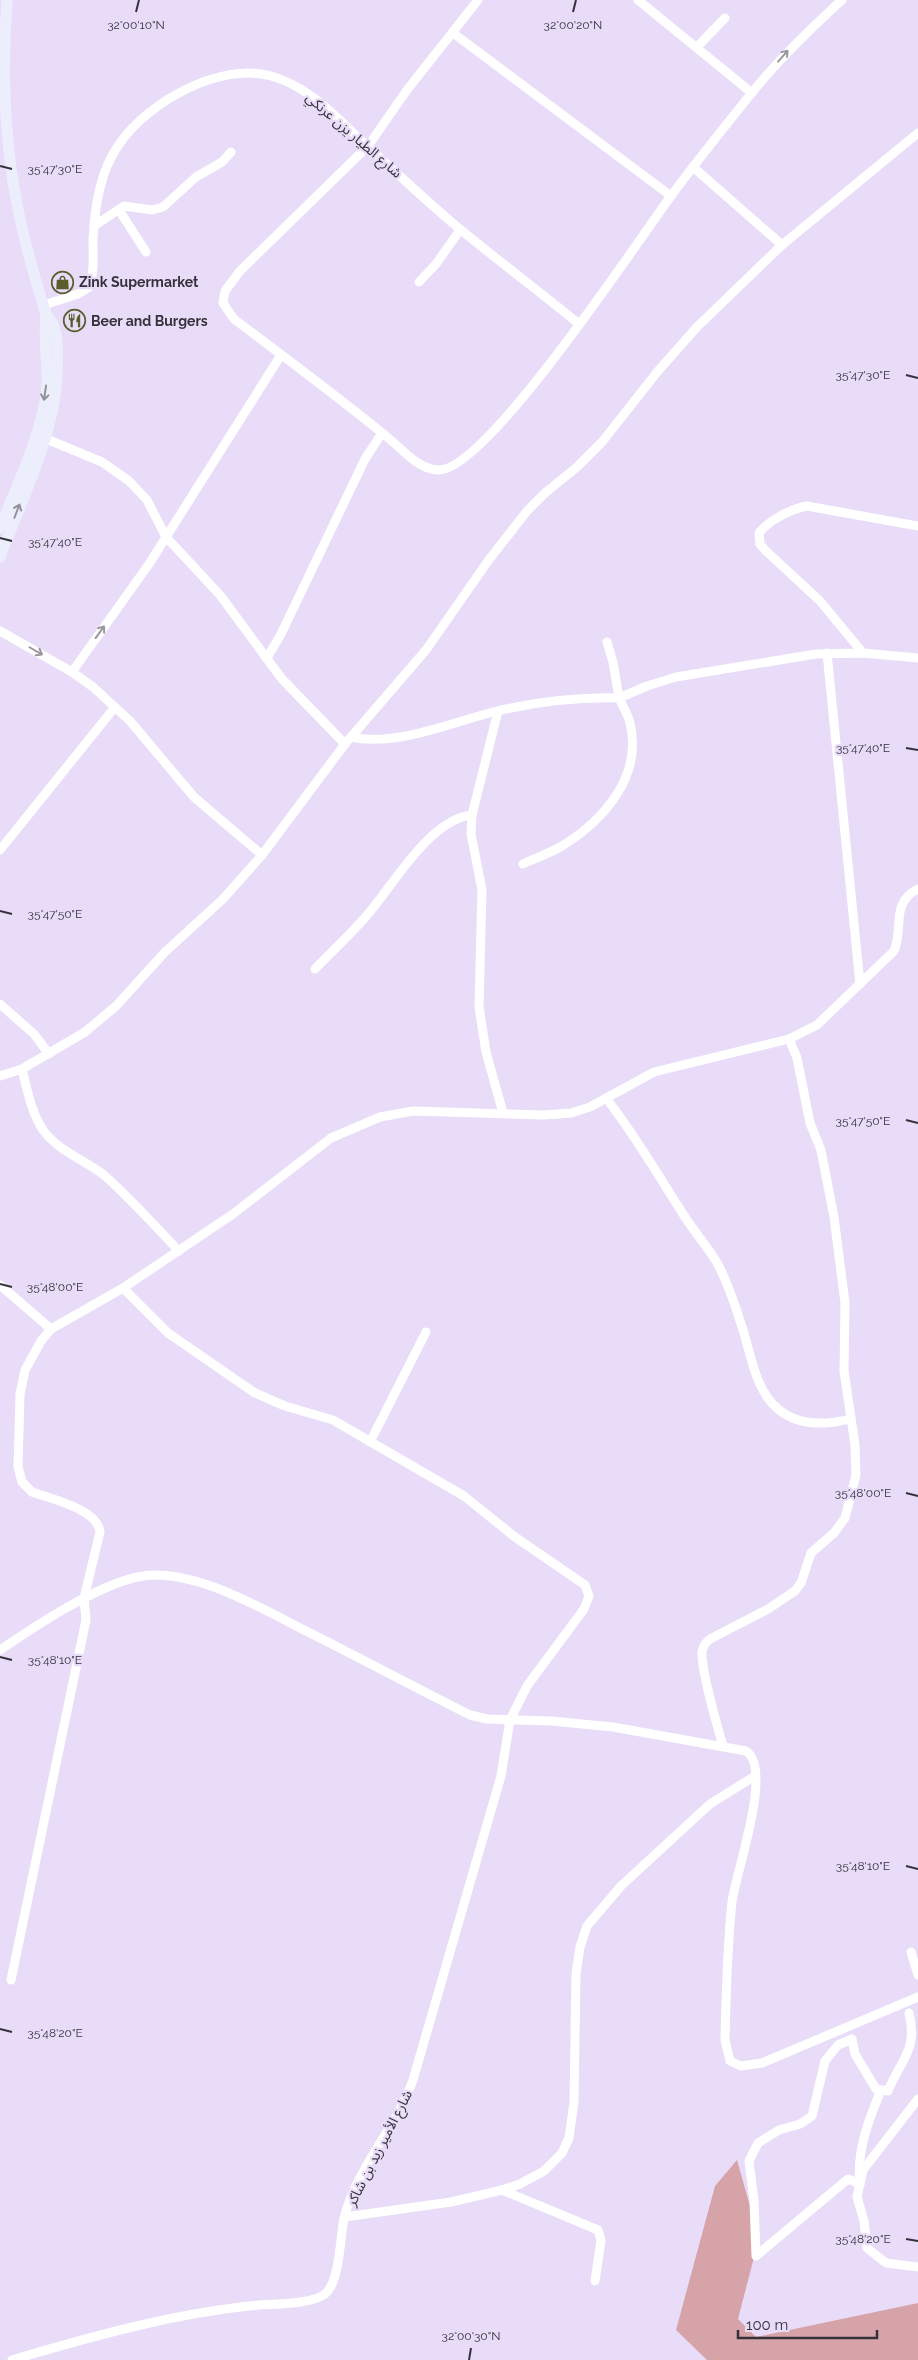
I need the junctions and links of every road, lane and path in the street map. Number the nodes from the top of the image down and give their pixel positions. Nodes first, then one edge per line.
1 (7, 0) edge
2 (478, 0) edge
3 (638, 0) edge
4 (842, 0) edge
5 (725, 18) dead end
6 (453, 33) junction
7 (697, 47) junction
8 (752, 93) junction
9 (918, 134) edge
10 (368, 146) junction
11 (231, 152) dead end
12 (693, 167) junction
13 (671, 196) junction
14 (119, 210) junction
15 (94, 226) junction
16 (460, 230) junction
17 (782, 245) junction
18 (146, 252) dead end
19 (418, 282) dead end
20 (45, 310) junction
21 (579, 324) junction
22 (281, 355) junction
23 (382, 433) junction
24 (44, 438) junction
25 (3, 513) edge
26 (918, 526) edge
27 (0, 528) edge
28 (166, 537) junction
29 (0, 557) edge
30 (0, 631) edge
31 (607, 642) dead end
32 (827, 653) junction
33 (862, 653) junction
34 (267, 658) junction
35 (918, 658) edge
36 (72, 672) junction
37 (619, 698) junction
38 (115, 707) junction
39 (498, 711) junction
40 (348, 740) junction
41 (472, 815) junction
42 (0, 850) edge
43 (262, 855) junction
44 (523, 864) dead end
45 (918, 889) edge
46 (315, 969) dead end
47 (860, 984) junction
48 (0, 1004) edge
49 (789, 1039) junction
50 (49, 1054) junction
51 (22, 1069) junction
52 (0, 1076) edge
53 (606, 1098) junction
54 (503, 1113) junction
55 (179, 1251) junction
56 (0, 1285) edge
57 (123, 1288) junction
58 (50, 1329) junction
59 (426, 1332) dead end
60 (850, 1419) junction
61 (370, 1442) junction
62 (84, 1598) junction
63 (0, 1650) edge
64 (510, 1720) junction
65 (723, 1746) junction
66 (755, 1776) junction
67 (911, 1952) dead end
68 (918, 1975) edge
69 (11, 1980) dead end
70 (918, 1997) edge
71 (909, 2014) dead end
72 (880, 2090) junction
73 (918, 2099) edge
74 (860, 2184) junction
75 (502, 2190) junction
76 (345, 2218) junction
77 (918, 2267) edge
78 (595, 2281) dead end
79 (12, 2360) edge

1 - 20 main road
2 - 6 street
3 - 7 street
8 -> 4 street
5 - 7 street
6 - 10 street
6 - 13 street
7 - 8 street
8 - 12 street
9 - 17 street
10 - 15 street, شارع الطيار يزن عرنكي
10 - 16 street, شارع الطيار يزن عرنكي
10 - 22 street
11 - 14 street
12 - 13 street
12 - 17 street
13 - 21 street
14 - 15 street
14 - 18 street
15 - 20 street, شارع الطيار يزن عرنكي
16 - 19 street
16 - 21 street, شارع الطيار يزن عرنكي
17 - 40 street
20 - 24 main road
20 -> 25 main road
21 - 23 street
22 - 23 street
22 - 28 street
23 - 34 street
24 - 28 street
29 -> 24 main road
25 - 27 main road
26 - 33 street
28 - 34 street
36 -> 28 street
30 -> 36 street
31 - 37 street
32 - 33 street
32 - 37 street
32 - 47 street
33 - 35 street
34 - 40 street
36 - 38 street
37 - 39 street
37 - 44 street
38 - 42 street
38 - 43 street
39 - 40 street
39 - 41 street
40 - 43 street
41 - 46 street
41 - 54 street
43 - 50 street
45 - 47 street
47 - 49 street
48 - 50 street
49 - 53 street
49 - 60 street
50 - 51 street
51 - 52 street
51 - 55 street
53 - 54 street
53 - 60 street
54 - 55 street
55 - 57 street
56 - 58 street
57 - 58 street
57 - 61 street
58 - 62 street
59 - 61 street
60 - 65 street
61 - 64 street, شارع الأمير زيد بن شاكر
62 - 63 street
62 - 64 street
62 - 69 street
64 - 65 street
64 - 76 street, شارع الأمير زيد بن شاكر
65 - 66 street
66 - 70 street
66 - 75 street
67 - 68 street
71 - 72 street
72 - 74 street
72 - 74 street
73 - 74 street
74 - 77 street
75 - 76 street
75 - 78 street
76 - 79 street, شارع الأمير زيد بن شاكر

